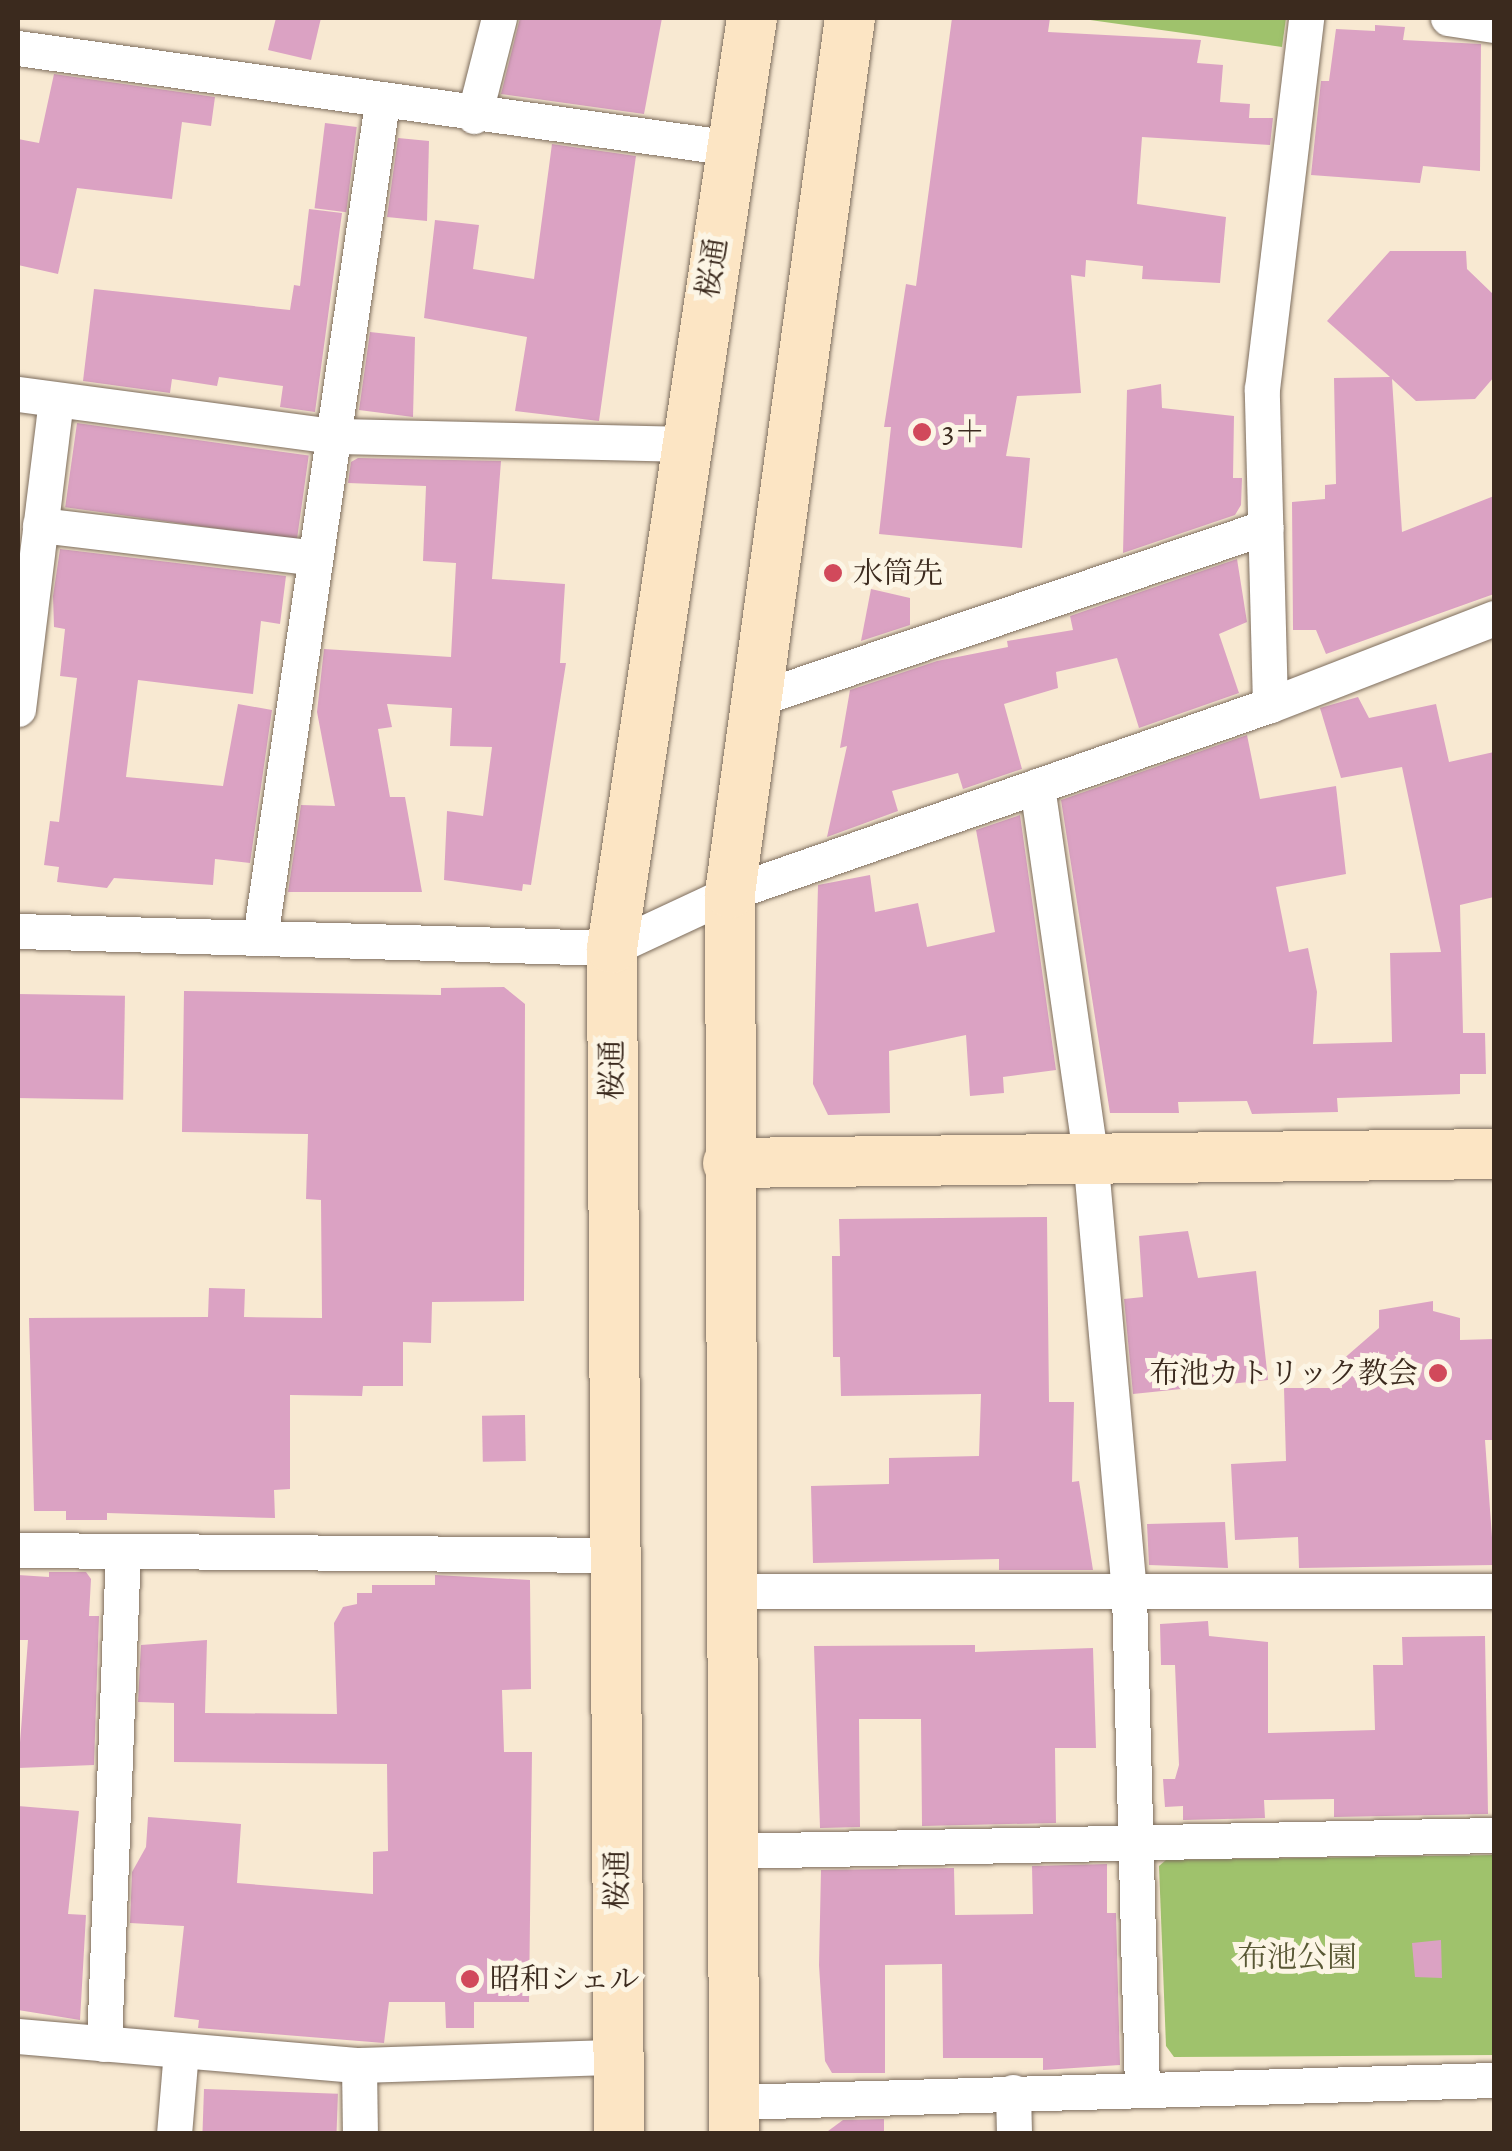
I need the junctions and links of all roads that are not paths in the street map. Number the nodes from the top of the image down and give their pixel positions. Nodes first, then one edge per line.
1 (500, 18) edge
2 (752, 18) edge
3 (850, 18) edge
4 (1306, 18) edge
5 (1448, 18) edge
6 (1494, 25) edge
7 (18, 48) edge
8 (382, 103) junction
9 (474, 116) junction
10 (732, 148) junction
11 (18, 394) edge
12 (56, 401) junction
13 (334, 436) junction
14 (683, 444) junction
15 (40, 526) junction
16 (1266, 527) junction
17 (315, 558) junction
18 (1494, 618) edge
19 (22, 640) edge
20 (754, 700) junction
21 (1270, 705) junction
22 (18, 709) edge
23 (1037, 786) junction
24 (730, 893) junction
25 (18, 931) edge
26 (260, 938) junction
27 (612, 948) junction
28 (1494, 1154) edge
29 (1090, 1155) junction
30 (728, 1163) junction
31 (18, 1550) edge
32 (123, 1550) junction
33 (615, 1555) junction
34 (728, 1591) junction
35 (1494, 1591) edge
36 (1129, 1594) junction
37 (1494, 1835) edge
38 (1134, 1844) junction
39 (730, 1851) junction
40 (18, 2036) edge
41 (104, 2044) junction
42 (181, 2051) junction
43 (618, 2057) junction
44 (359, 2066) junction
45 (1494, 2080) edge
46 (1142, 2088) junction
47 (1013, 2092) junction
48 (734, 2118) edge
49 (174, 2134) edge
50 (360, 2134) edge
51 (619, 2134) edge
52 (1014, 2134) edge

1 - 9 street
2 - 10 street, 桜通
3 - 20 street
4 - 16 street
5 - 6 street
7 - 8 street
8 - 9 street
8 - 13 street
9 - 10 street
10 - 14 street, 桜通
11 - 12 street
12 - 13 street
12 - 15 street
13 - 14 street
13 - 17 street
14 - 27 street, 桜通
15 - 17 street
15 - 19 street
16 - 20 street
16 - 21 street
17 - 26 street
18 - 21 street
19 - 22 street
20 - 24 street
21 - 23 street
23 - 24 street
23 - 29 street
24 - 27 street
24 - 30 street
25 - 26 street
26 - 27 street
27 - 33 street, 桜通
28 - 29 street
29 - 30 street
29 - 36 street
30 - 34 street
31 - 32 street
32 - 33 street
32 - 41 street
33 - 43 street, 桜通
34 - 36 street
34 - 39 street
35 - 36 street
36 - 38 street
37 - 38 street
38 - 39 street
38 - 46 street
39 - 48 street
40 - 41 street
41 - 42 street
42 - 44 street
42 - 49 street
43 - 44 street
43 - 51 street, 桜通
44 - 50 street
45 - 46 street
46 - 47 street
47 - 48 street
47 - 52 street

